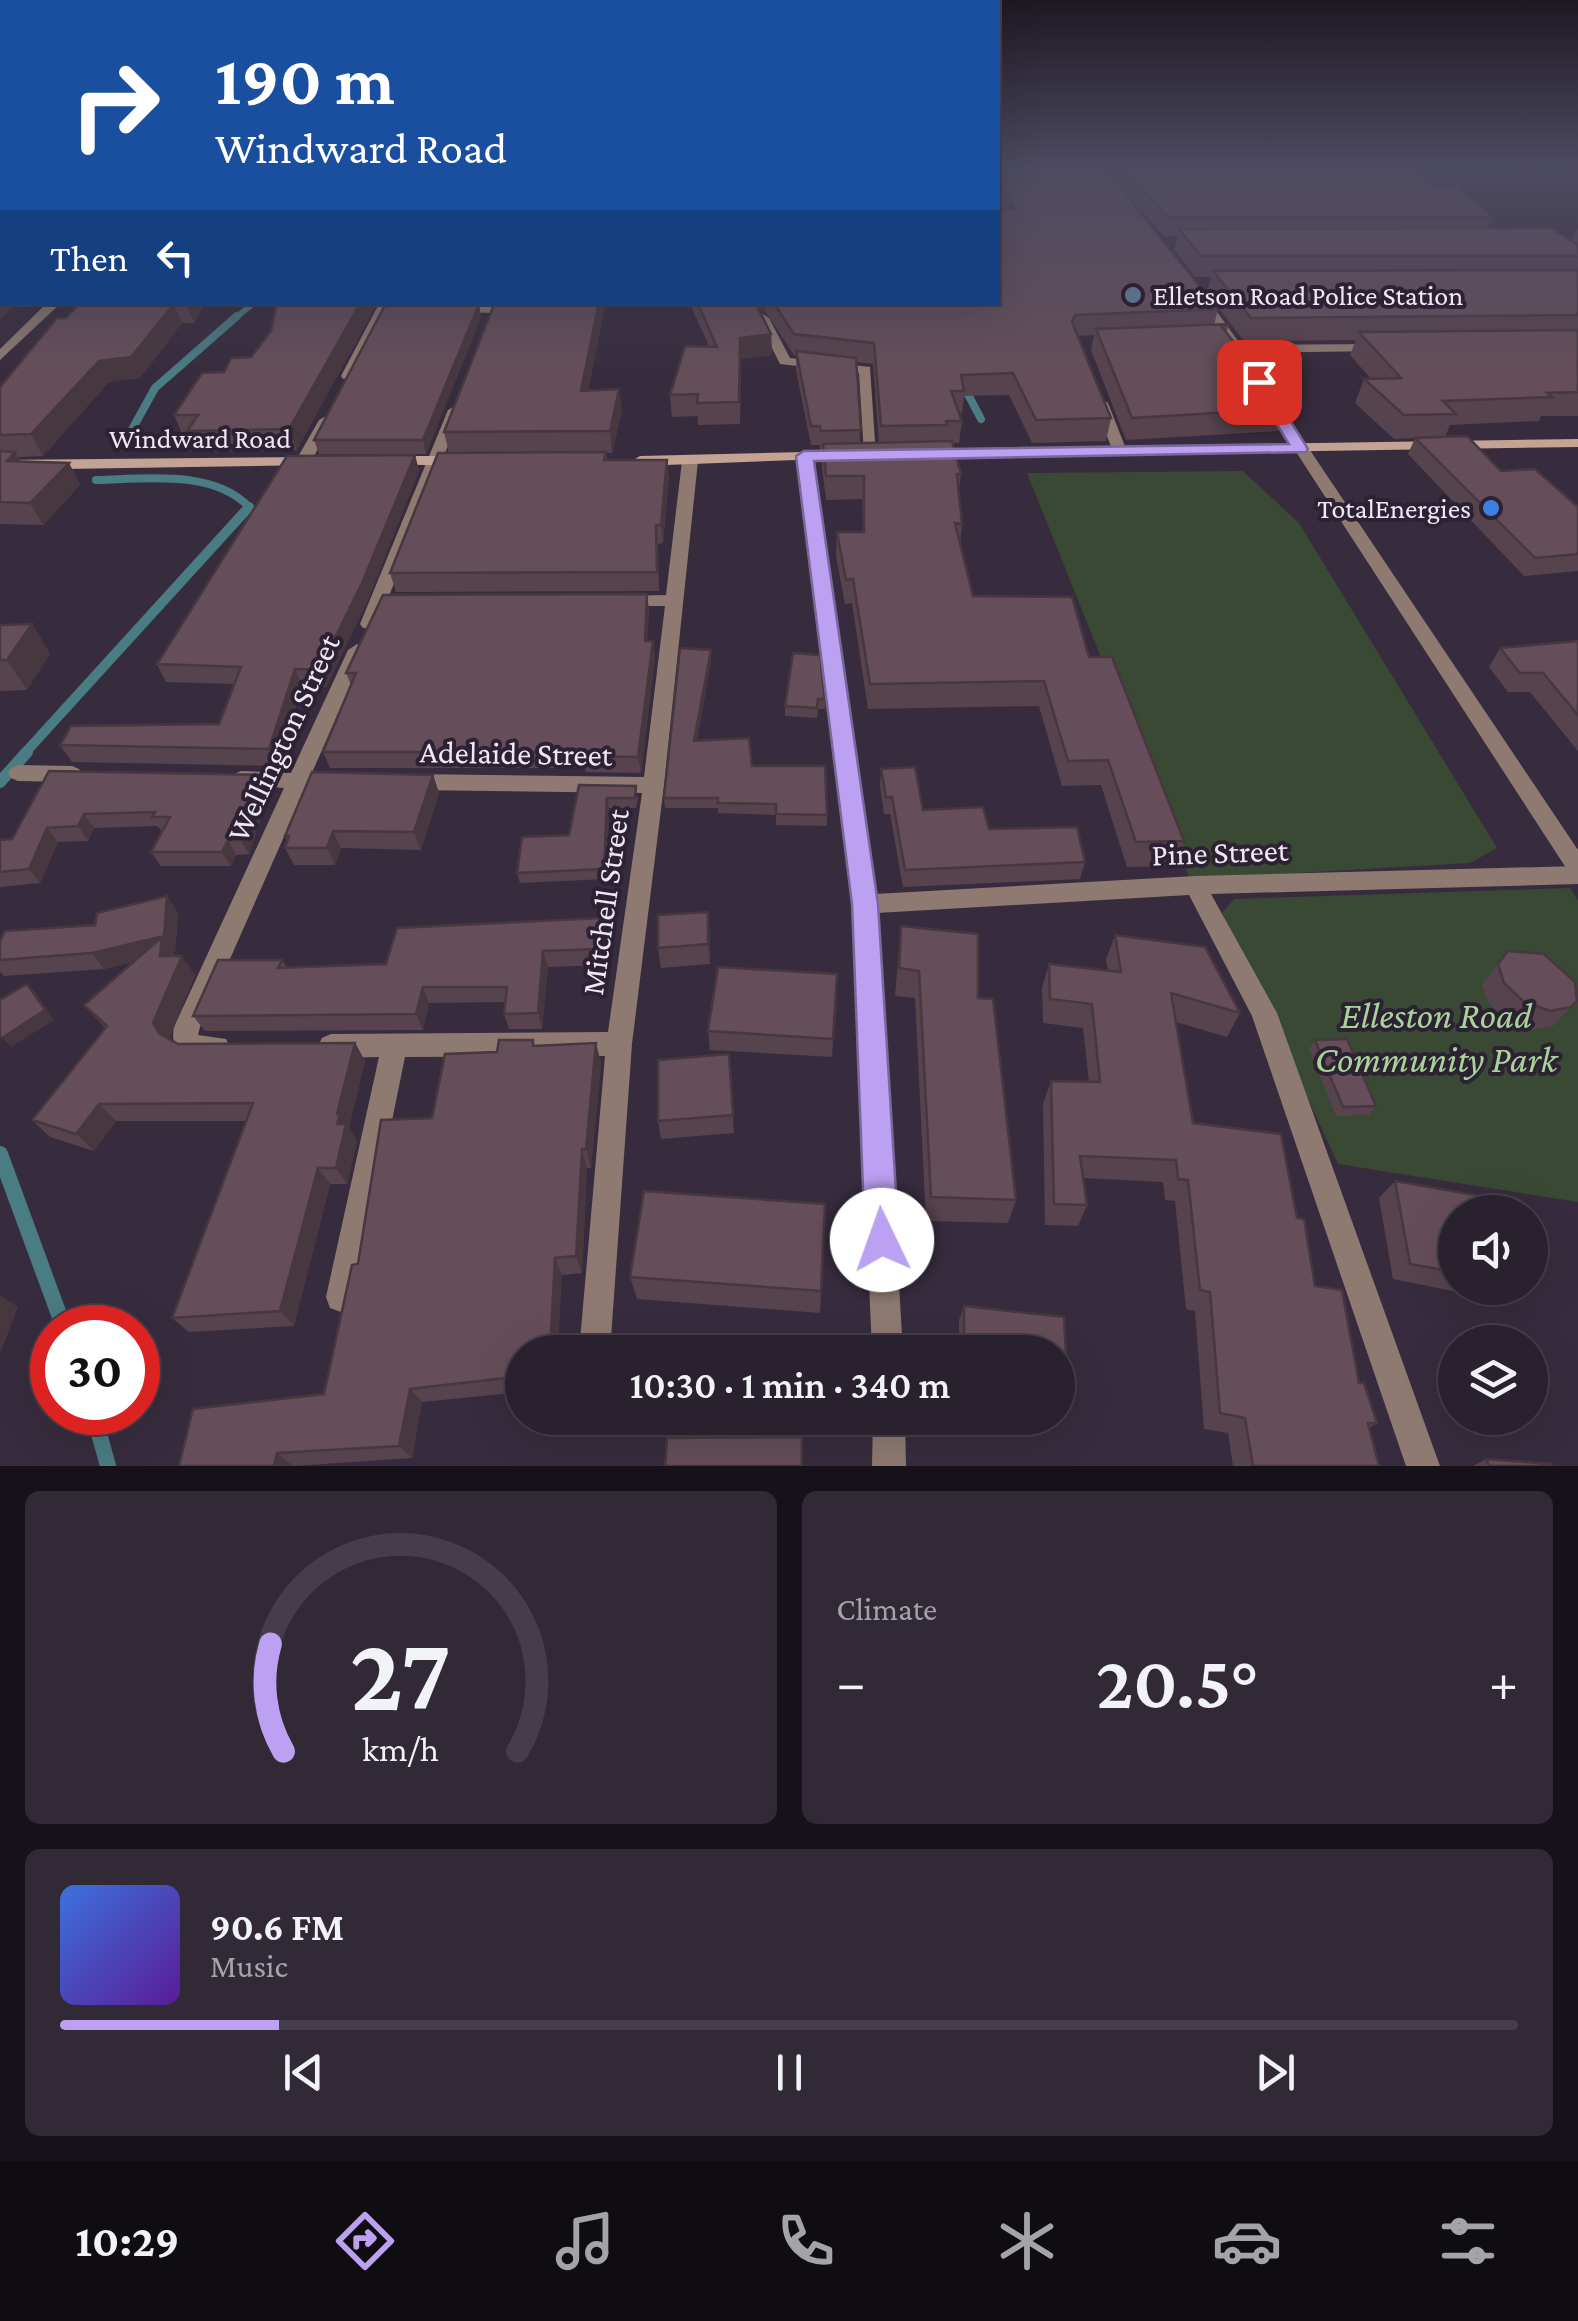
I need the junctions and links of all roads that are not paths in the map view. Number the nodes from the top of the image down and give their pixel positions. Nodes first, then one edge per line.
1 (1211, 285) edge
2 (53, 305) edge
3 (384, 306) edge
4 (496, 306) edge
5 (401, 309) edge
6 (439, 309) edge
7 (763, 318) edge
8 (488, 326) edge
9 (1229, 336) junction
10 (1211, 337) edge
11 (1398, 348) edge
12 (1238, 349) junction
13 (0, 356) edge
14 (1248, 366) edge
15 (1091, 379) edge
16 (1259, 382) edge
17 (462, 393) edge
18 (338, 394) edge
19 (330, 411) edge
20 (1578, 443) edge
21 (1120, 449) junction
22 (1300, 449) junction
23 (871, 454) junction
24 (890, 454) edge
25 (910, 454) edge
26 (804, 456) junction
27 (434, 460) junction
28 (474, 460) edge
29 (378, 461) edge
30 (631, 461) edge
31 (690, 461) junction
32 (304, 462) junction
33 (322, 462) edge
34 (0, 464) edge
35 (673, 600) junction
36 (595, 601) edge
37 (18, 772) dead end
38 (97, 775) edge
39 (216, 778) edge
40 (295, 781) junction
41 (335, 781) edge
42 (394, 782) edge
43 (654, 785) junction
44 (1578, 872) edge
45 (1195, 884) junction
46 (865, 904) junction
47 (618, 1044) junction
48 (395, 1045) junction
49 (249, 1046) edge
50 (304, 1046) edge
51 (341, 1297) edge
52 (596, 1335) edge
53 (887, 1335) edge
54 (889, 1435) edge
55 (889, 1466) edge
56 (1423, 1466) edge

1 - 9 street
2 - 13 street
3 - 5 street
3 - 18 street
4 - 6 street
4 - 8 street
7 - 23 street
9 - 10 street
9 - 12 street
11 - 12 street
12 - 14 street
15 - 21 street
16 - 22 street
17 - 27 street, Wellington Street
19 - 32 street
20 - 22 main road
21 - 22 main road
21 - 25 main road
22 - 44 street
23 - 24 main road
23 - 26 main road
26 - 31 main road
26 - 46 street
27 - 28 main road
27 - 29 main road
27 - 40 street, Wellington Street
30 - 31 main road
31 - 35 street, Mitchell Street
32 - 33 main road, Windward Road
32 - 34 main road, Windward Road
35 - 36 street
35 - 43 street, Mitchell Street
37 - 38 street
39 - 40 street
40 - 41 street
40 - 49 street, Wellington Street
42 - 43 street, Adelaide Street
43 - 47 street, Mitchell Street
44 - 45 street, Pine Street
45 - 46 street, Pine Street
45 - 56 street
46 - 53 street
47 - 48 street
47 - 52 street, Mitchell Street
48 - 50 street
48 - 51 street
54 - 55 street

